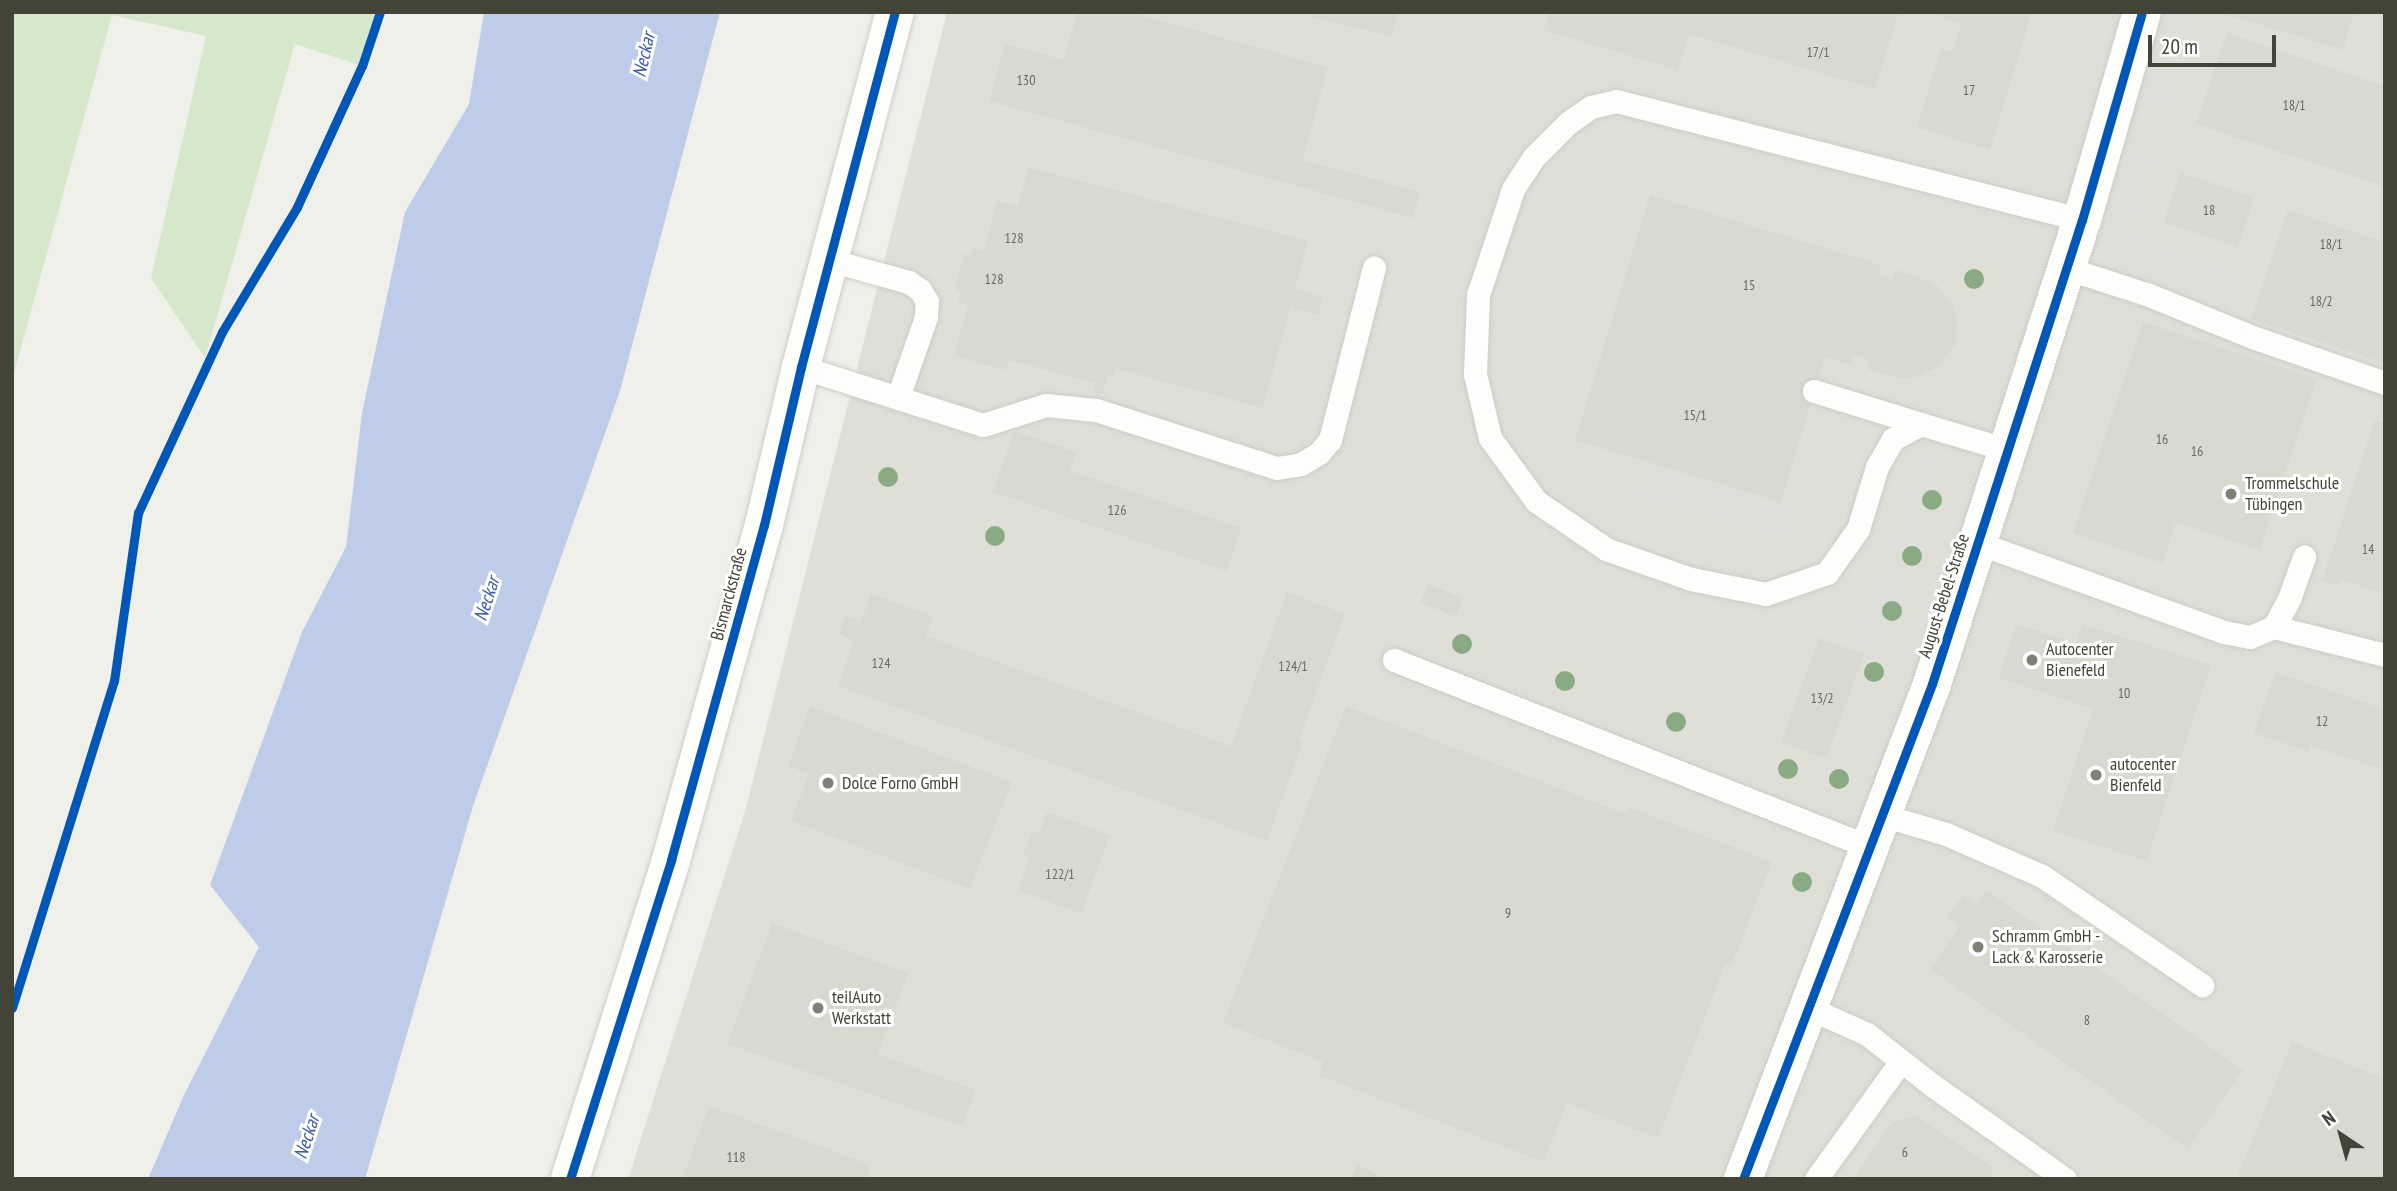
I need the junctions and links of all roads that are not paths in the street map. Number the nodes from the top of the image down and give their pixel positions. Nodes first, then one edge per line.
1 (895, 12) edge
2 (2142, 12) edge
3 (2082, 220) junction
4 (829, 260) junction
5 (1374, 268) dead end
6 (2066, 268) junction
7 (801, 367) junction
8 (2385, 383) edge
9 (1814, 391) dead end
10 (898, 397) junction
11 (1921, 424) junction
12 (2008, 450) junction
13 (1978, 543) junction
14 (2304, 557) dead end
15 (2274, 627) junction
16 (2385, 655) edge
17 (1394, 660) dead end
18 (1876, 831) junction
19 (2202, 985) dead end
20 (1809, 1008) junction
21 (1901, 1061) junction
22 (570, 1179) edge
23 (1743, 1179) edge
24 (1816, 1179) edge
25 (2065, 1179) edge

1 - 4 street, Bismarckstraße
2 - 3 street, August-Bebel-Straße
3 - 6 street, August-Bebel-Straße
3 - 11 lane
4 - 7 street, Bismarckstraße
4 - 10 lane
5 - 10 lane
6 - 8 lane
6 - 12 street, August-Bebel-Straße
7 - 10 lane
7 - 22 street, Bismarckstraße
9 - 11 lane
11 - 12 lane
12 - 13 street, August-Bebel-Straße
13 - 15 lane
13 - 18 street, August-Bebel-Straße
14 - 15 lane
15 - 16 lane
17 - 18 lane
18 - 19 lane
18 - 20 street, August-Bebel-Straße
20 - 21 lane
20 - 23 street, August-Bebel-Straße
21 - 24 lane
21 - 25 lane

